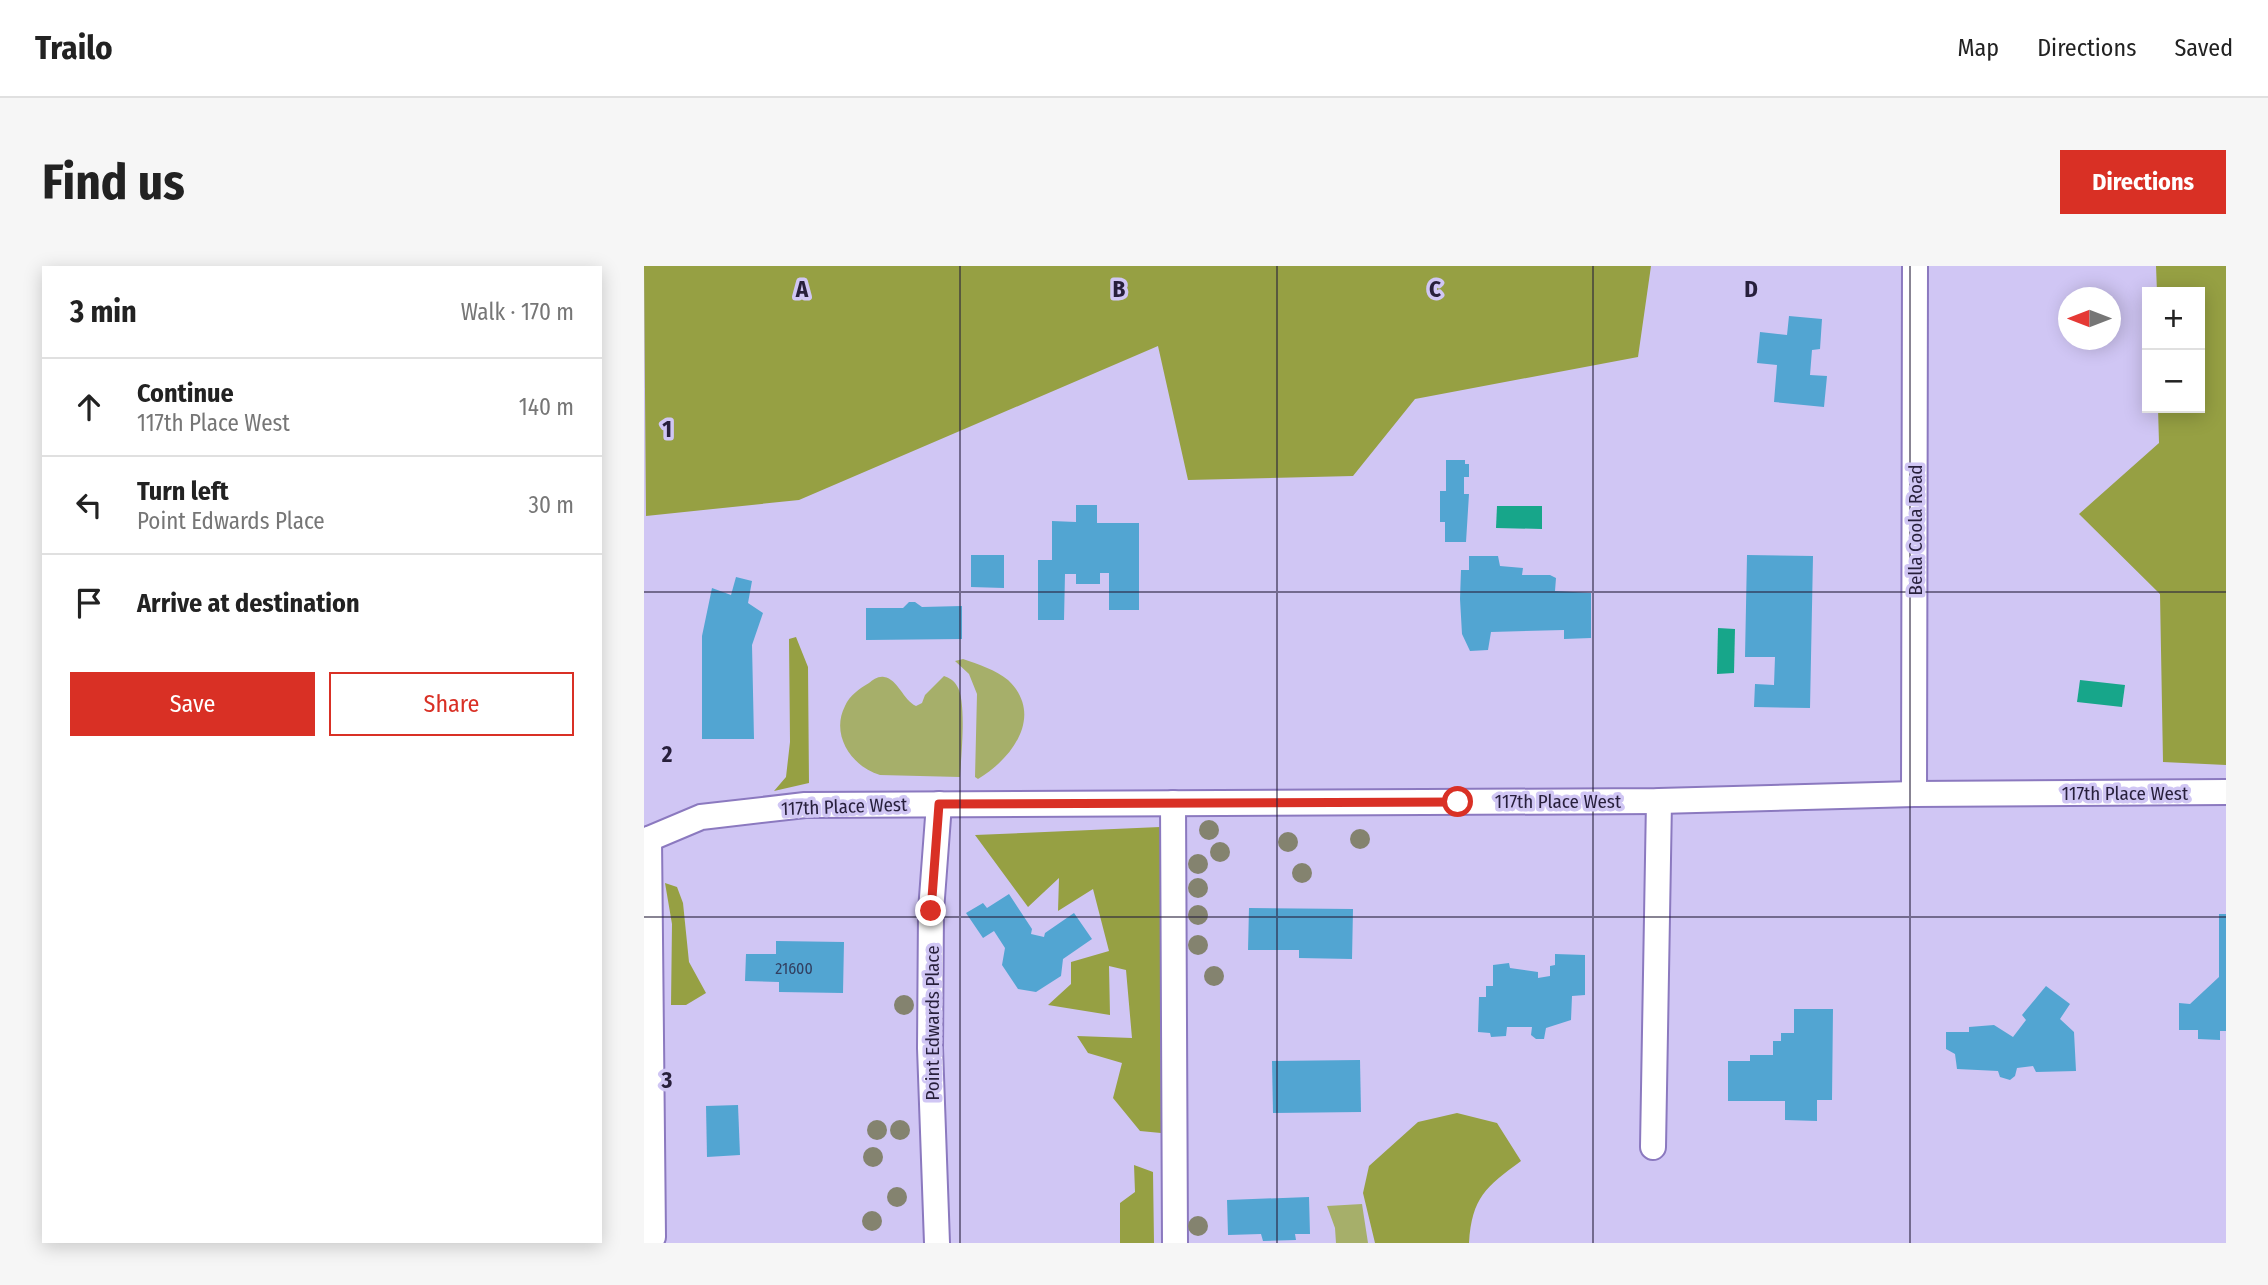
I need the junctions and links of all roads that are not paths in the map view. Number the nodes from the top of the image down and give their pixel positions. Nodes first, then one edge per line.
1 (1915, 266) edge
2 (2226, 792) edge
3 (1914, 794) junction
4 (1659, 801) junction
5 (1173, 803) junction
6 (939, 804) junction
7 (646, 839) edge
8 (1653, 1147) dead end
9 (653, 1237) dead end
10 (937, 1243) edge
11 (1175, 1243) edge

1 - 3 street, Bella Coola Road
2 - 3 street, 117th Place West
3 - 4 street, 117th Place West
4 - 5 street, 117th Place West
4 - 8 street
5 - 6 street, 117th Place West
5 - 11 street
6 - 7 street, 117th Place West
6 - 10 street, Point Edwards Place
7 - 9 street

